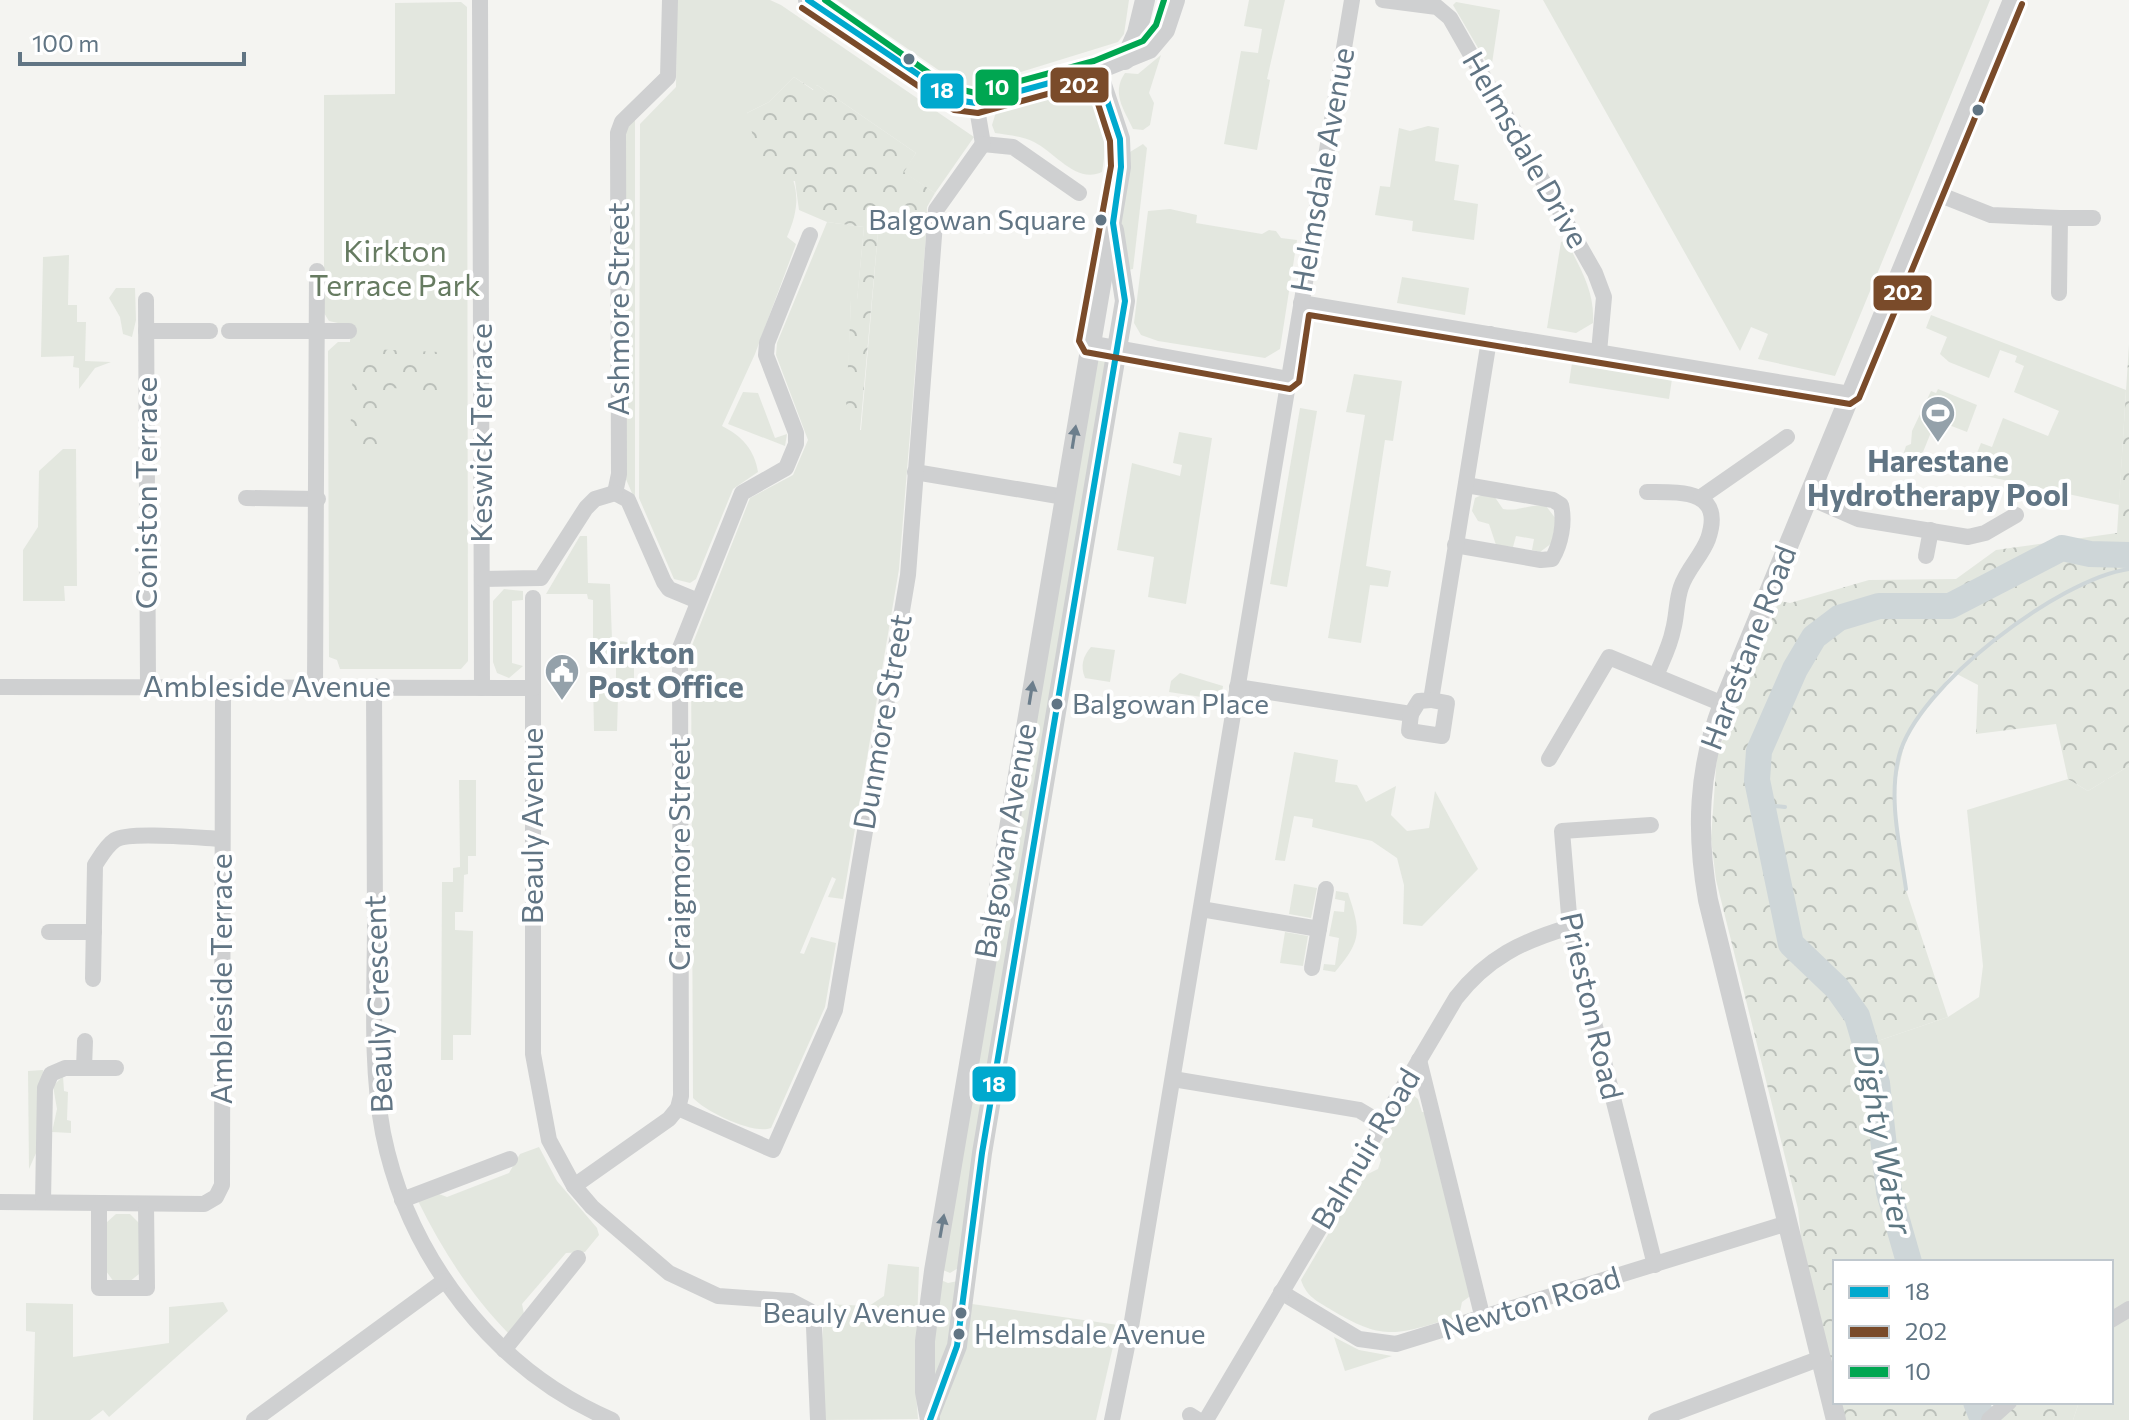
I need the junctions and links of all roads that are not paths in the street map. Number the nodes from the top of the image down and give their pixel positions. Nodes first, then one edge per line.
1 (480, 0) edge
2 (670, 0) edge
3 (808, 0) edge
4 (1145, 0) edge
5 (1175, 0) edge
6 (1352, 0) edge
7 (1383, 0) edge
8 (2013, 0) edge
9 (1125, 60) junction
10 (1097, 70) junction
11 (976, 103) junction
12 (983, 144) junction
13 (1933, 192) junction
14 (1079, 193) dead end
15 (2060, 218) junction
16 (2093, 218) dead end
17 (1113, 223) junction
18 (810, 235) dead end
19 (317, 271) dead end
20 (2059, 293) dead end
21 (146, 300) dead end
22 (1301, 303) junction
23 (146, 331) junction
24 (210, 331) dead end
25 (229, 331) dead end
26 (317, 331) junction
27 (349, 331) dead end
28 (1490, 334) junction
29 (1089, 343) junction
30 (1117, 348) junction
31 (1599, 352) junction
32 (1289, 379) junction
33 (1850, 394) junction
34 (1787, 437) dead end
35 (915, 472) junction
36 (1466, 485) junction
37 (1647, 492) dead end
38 (615, 493) junction
39 (1064, 497) junction
40 (1701, 497) junction
41 (1808, 497) junction
42 (246, 498) dead end
43 (318, 499) junction
44 (2016, 515) dead end
45 (1931, 530) junction
46 (1455, 545) junction
47 (1926, 556) dead end
48 (482, 579) junction
49 (533, 598) dead end
50 (698, 601) junction
51 (1656, 676) junction
52 (148, 686) junction
53 (374, 686) junction
54 (0, 687) edge
55 (1237, 687) junction
56 (223, 688) junction
57 (315, 688) junction
58 (482, 688) junction
59 (533, 688) junction
60 (1431, 700) junction
61 (1723, 704) junction
62 (1411, 714) junction
63 (1549, 759) dead end
64 (1651, 825) dead end
65 (222, 839) junction
66 (1326, 889) dead end
67 (1201, 909) junction
68 (1570, 927) junction
69 (1319, 929) junction
70 (49, 932) dead end
71 (94, 932) junction
72 (1312, 968) dead end
73 (93, 979) dead end
74 (85, 1041) dead end
75 (1419, 1060) junction
76 (84, 1068) junction
77 (116, 1068) dead end
78 (1173, 1079) junction
79 (678, 1108) junction
80 (1381, 1123) junction
81 (510, 1159) dead end
82 (574, 1186) junction
83 (402, 1200) junction
84 (0, 1202) edge
85 (43, 1202) junction
86 (99, 1204) junction
87 (146, 1204) junction
88 (1788, 1223) junction
89 (578, 1258) dead end
90 (1655, 1265) junction
91 (934, 1271) junction
92 (964, 1273) junction
93 (444, 1281) junction
94 (1281, 1292) junction
95 (1483, 1319) junction
96 (504, 1350) junction
97 (1821, 1358) junction
98 (2007, 1404) edge
99 (930, 1417) edge
100 (1198, 1418) edge
101 (1667, 1418) edge
102 (254, 1420) edge
103 (612, 1420) edge
104 (818, 1420) edge
105 (1112, 1420) edge
106 (1836, 1420) edge
107 (1989, 1420) edge

1 - 48 street, Keswick Terrace
2 - 38 street, Ashmore Street
3 - 11 street
4 - 9 street
5 - 9 street
6 - 22 street, Helmsdale Avenue
7 - 31 street, Helmsdale Drive
8 - 13 street, Harestane Road
9 - 10 street
10 - 11 street
10 - 17 street, Balgowan Avenue
11 - 12 street
12 - 14 street
12 - 35 street, Dunmore Street
13 - 15 street
13 - 33 street, Harestane Road
15 - 16 street
15 - 20 street
17 - 29 street, Balgowan Avenue
17 - 30 street, Balgowan Avenue
18 - 50 street, Craigmore Street
19 - 26 street
21 - 23 street, Coniston Terrace
22 - 28 street
22 - 32 street, Helmsdale Avenue
23 - 24 street
23 - 52 street, Coniston Terrace
25 - 26 street
26 - 27 street
26 - 43 street
28 - 31 street
28 - 36 street
29 - 30 street
39 -> 29 street, Balgowan Avenue
30 - 32 street
30 - 92 street, Balgowan Avenue
31 - 33 street
32 - 55 street, Helmsdale Avenue
33 - 41 street, Harestane Road
34 - 40 street
35 - 39 street
35 - 79 street, Dunmore Street
36 - 46 street
36 - 46 street
37 - 40 street
38 - 48 street, Keswick Terrace
38 - 50 street
91 -> 39 street, Balgowan Avenue
40 - 51 street
41 - 45 street
41 - 61 street, Harestane Road
42 - 43 street
43 - 57 street
44 - 45 street
45 - 47 street
46 - 60 street
48 - 58 street, Keswick Terrace
49 - 59 street, Beauly Avenue
50 - 79 street, Craigmore Street
51 - 61 street
51 - 63 street
52 - 54 street, Ambleside Avenue
52 - 56 street, Ambleside Avenue
53 - 57 street, Ambleside Avenue
53 - 58 street, Ambleside Avenue
53 - 83 street, Beauly Crescent
55 - 62 street
55 - 67 street, Helmsdale Avenue
56 - 57 street, Ambleside Avenue
56 - 65 street, Ambleside Terrace
58 - 59 street, Ambleside Avenue
59 - 82 street, Beauly Avenue
60 - 62 street
60 - 62 street
61 - 88 street, Harestane Road
64 - 68 street, Prieston Road
65 - 71 street
65 - 87 street, Ambleside Terrace
66 - 69 street
67 - 69 street
67 - 78 street, Helmsdale Avenue
68 - 75 street, Balmuir Road
68 - 90 street, Prieston Road
69 - 72 street
70 - 71 street
71 - 73 street
74 - 76 street
75 - 80 street, Balmuir Road
75 - 95 street
76 - 77 street
76 - 85 street
78 - 80 street
78 - 105 street, Helmsdale Avenue
79 - 82 street
80 - 94 street, Balmuir Road
81 - 83 street
82 - 104 street, Beauly Avenue
83 - 93 street, Beauly Crescent
84 - 85 street, Ambleside Terrace
85 - 86 street, Ambleside Terrace
86 - 87 street, Ambleside Terrace
86 - 87 street
88 - 90 street, Newton Road
88 - 97 street, Harestane Road
89 - 96 street
90 - 95 street, Newton Road
91 - 92 street
91 - 99 street, Balgowan Avenue
92 - 99 street, Balgowan Avenue
93 - 96 street, Beauly Crescent
93 - 102 street
94 - 95 street, Newton Road
94 - 100 street, Balmuir Road
96 - 103 street, Beauly Crescent
97 - 101 street
97 - 106 street, Harestane Road
98 - 107 street

